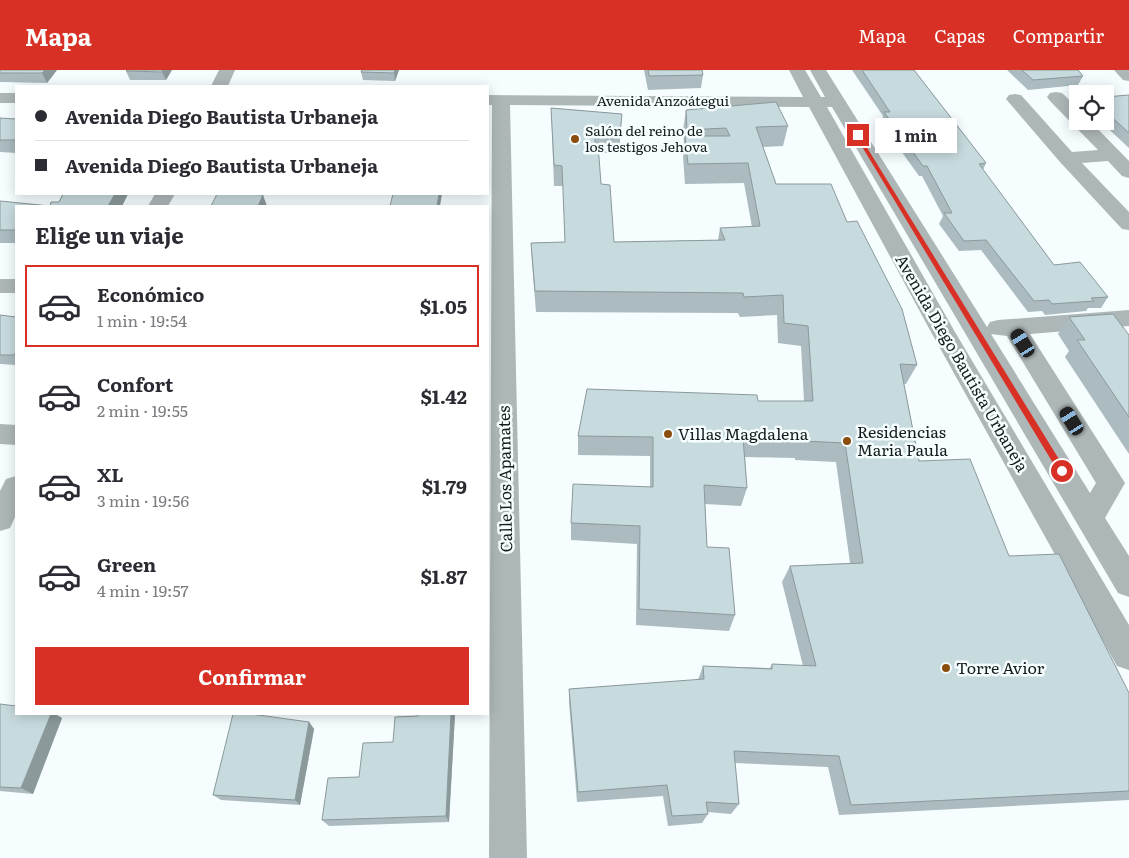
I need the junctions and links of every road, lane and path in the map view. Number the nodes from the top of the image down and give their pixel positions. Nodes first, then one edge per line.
1 (227, 70) edge
2 (797, 70) edge
3 (818, 70) edge
4 (1122, 70) edge
5 (1129, 76) edge
6 (220, 85) edge
7 (1056, 97) dead end
8 (0, 98) edge
9 (15, 98) edge
10 (1015, 99) dead end
11 (494, 100) edge
12 (826, 102) junction
13 (1069, 110) edge
14 (1089, 130) edge
15 (1113, 155) junction
16 (1067, 158) junction
17 (1129, 172) edge
18 (1129, 224) edge
19 (0, 286) edge
20 (15, 286) edge
21 (1129, 318) edge
22 (1014, 328) junction
23 (977, 329) junction
24 (0, 434) edge
25 (15, 435) edge
26 (15, 489) edge
27 (1090, 518) junction
28 (0, 519) edge
29 (1129, 583) edge
30 (1129, 655) edge
31 (508, 858) edge

1 - 6 street
2 - 12 street, Avenida Diego Bautista Urbaneja
3 - 12 street, Avenida Diego Bautista Urbaneja
4 - 5 street
7 - 13 street
8 - 9 street
10 - 16 street
11 - 12 street, Avenida Anzoátegui
11 - 31 street, Calle Los Apamates
12 - 23 street, Avenida Diego Bautista Urbaneja
12 - 30 street, Avenida Diego Bautista Urbaneja
14 - 15 street
15 - 16 street
15 - 17 street
16 - 18 street
19 - 20 street
21 - 22 street
22 - 23 street
22 - 27 street
23 - 27 street, Avenida Diego Bautista Urbaneja
24 - 25 street
26 - 28 street
27 - 29 street, Avenida Diego Bautista Urbaneja

